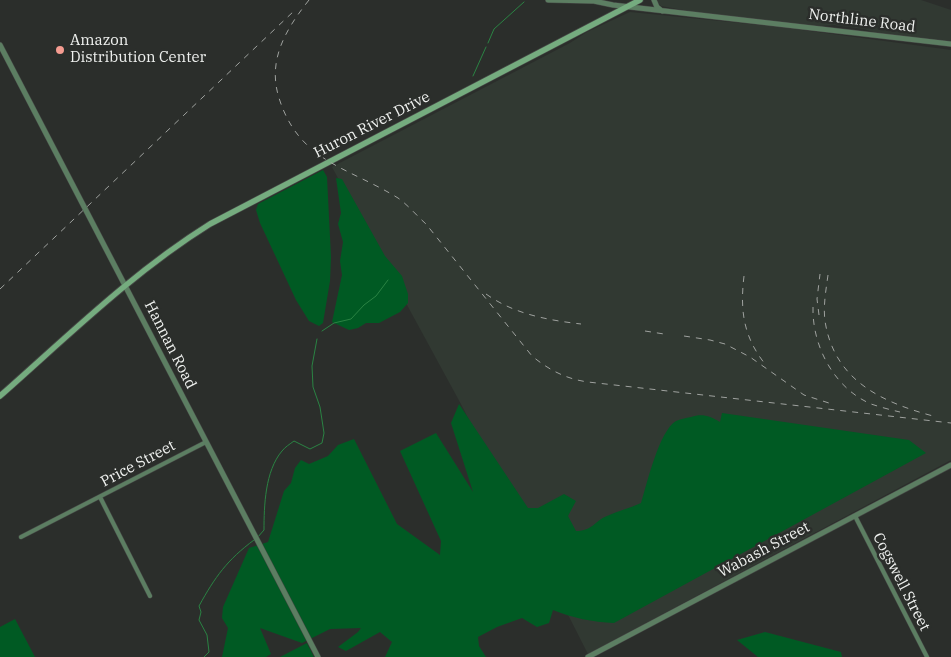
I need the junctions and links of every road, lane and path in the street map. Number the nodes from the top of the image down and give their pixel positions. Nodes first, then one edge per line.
1 (548, 0) edge
2 (590, 0) edge
3 (640, 0) edge
4 (654, 0) edge
5 (627, 7) junction
6 (663, 11) junction
7 (951, 44) edge
8 (0, 45) edge
9 (125, 285) junction
10 (0, 396) edge
11 (206, 442) junction
12 (951, 465) edge
13 (100, 496) junction
14 (855, 516) junction
15 (21, 537) dead end
16 (150, 596) dead end
17 (318, 657) edge
18 (588, 657) edge
19 (927, 657) edge

1 - 2 street, Northline Road
2 - 5 street, Northline Road
3 - 5 main road, Huron River Drive
4 - 6 street
5 - 6 street, Northline Road
5 - 9 main road, Huron River Drive
6 - 7 street, Northline Road
8 - 9 street, Hannan Road
9 - 10 main road, Huron River Drive
9 - 11 street, Hannan Road
11 - 13 street, Price Street
11 - 17 street, Hannan Road
12 - 14 street, Wabash Street
13 - 15 street
13 - 16 street, Price Street
14 - 18 street, Wabash Street
14 - 19 street, Cogswell Street

